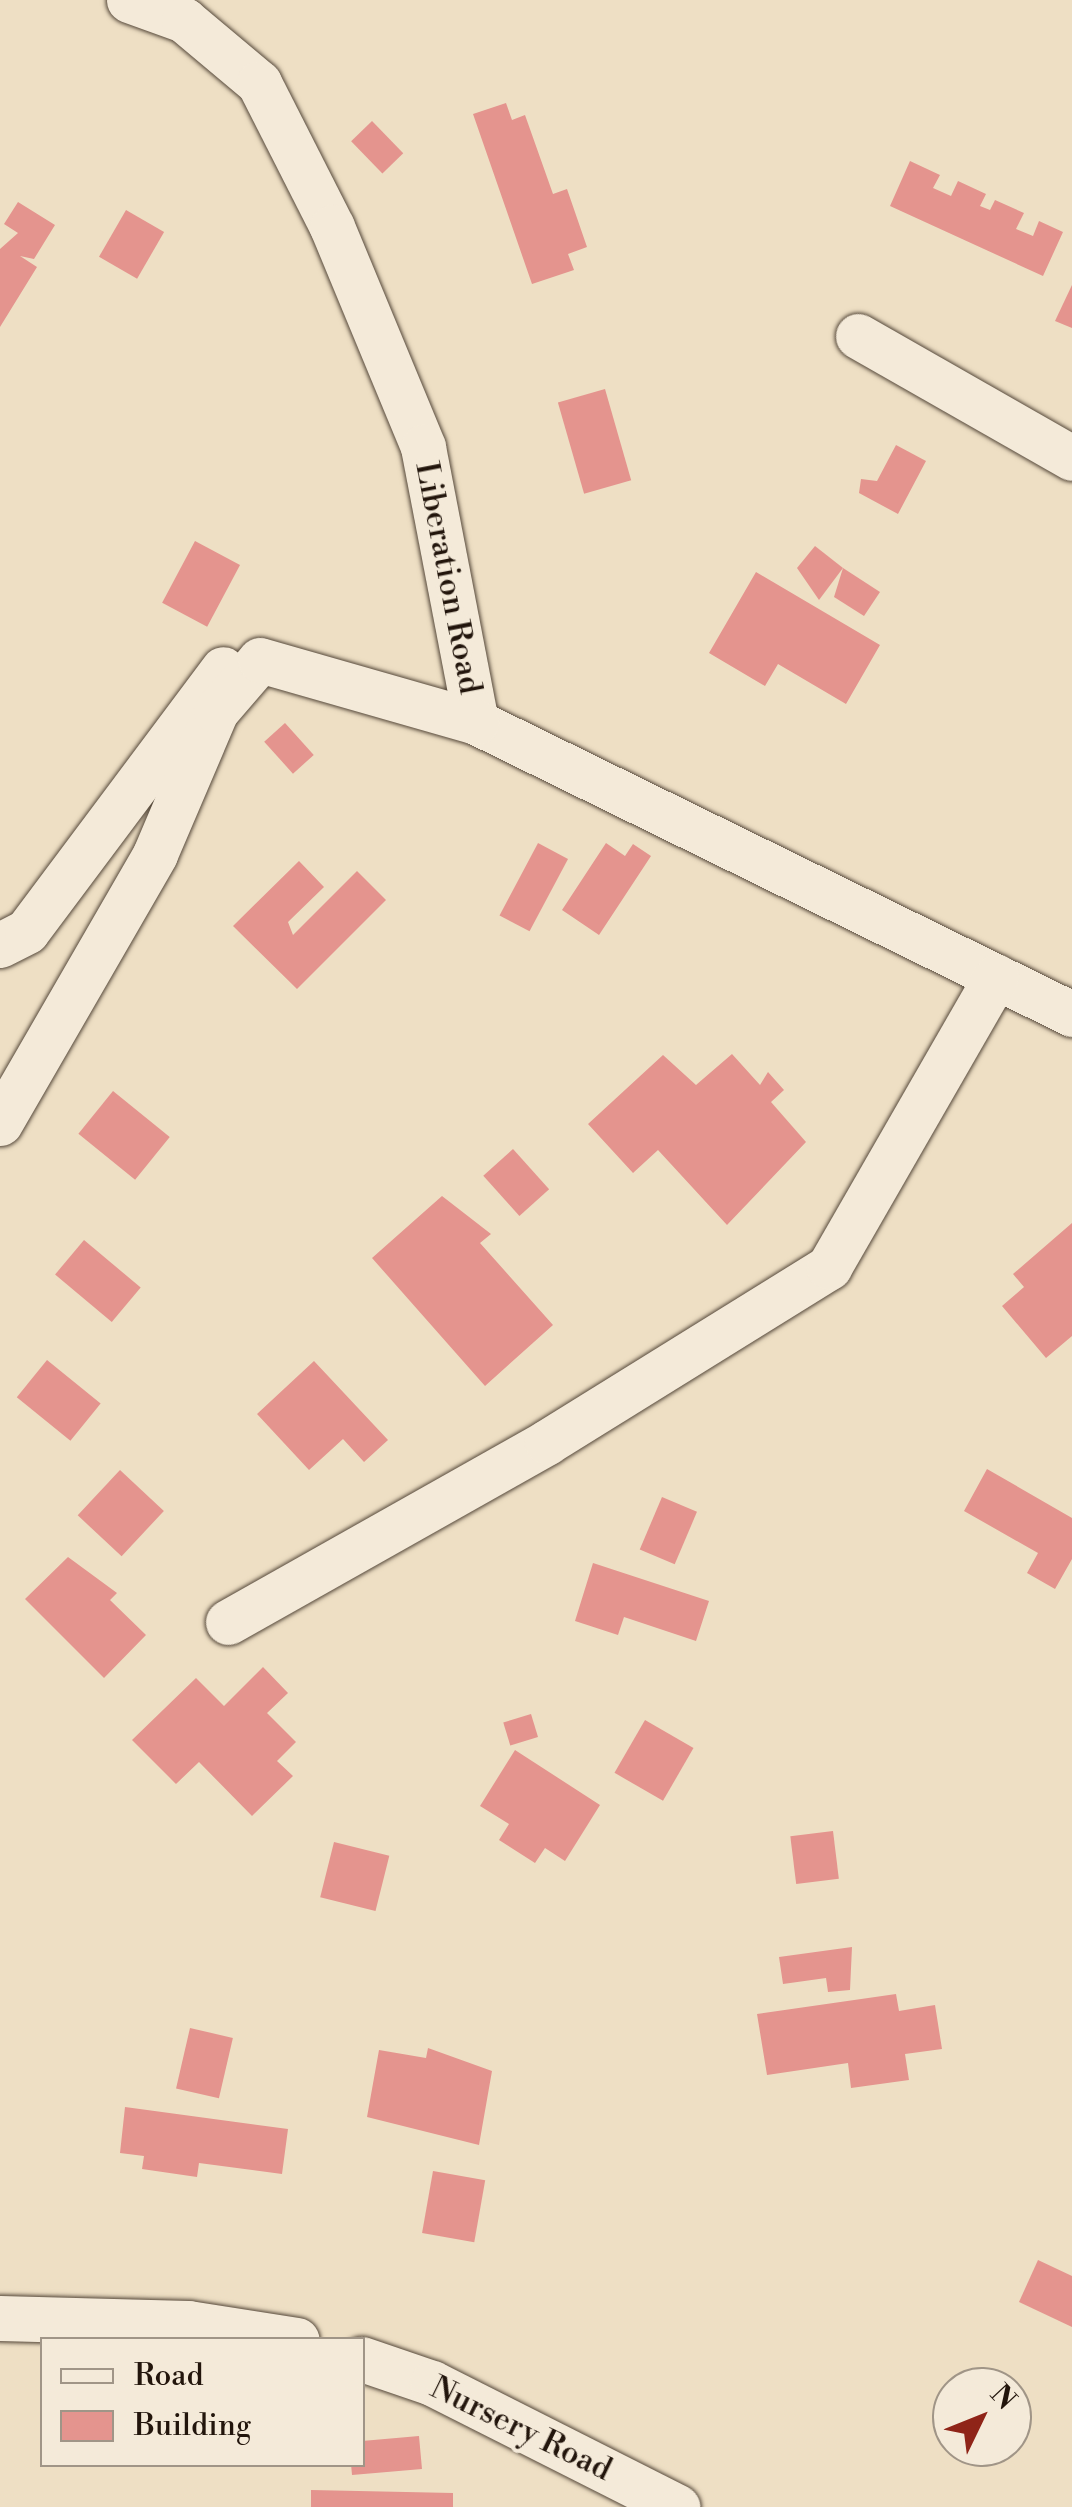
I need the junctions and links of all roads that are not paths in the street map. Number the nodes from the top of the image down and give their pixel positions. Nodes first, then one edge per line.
1 (129, 0) edge
2 (858, 336) dead end
3 (1072, 458) edge
4 (260, 660) junction
5 (476, 722) junction
6 (0, 946) edge
7 (996, 977) junction
8 (1072, 1014) edge
9 (0, 1123) edge
10 (228, 1622) dead end
11 (0, 2318) edge
12 (277, 2337) edge
13 (365, 2360) edge
14 (676, 2507) edge

1 - 5 street, Liberation Road
2 - 3 street
4 - 5 street
4 - 6 street
4 - 9 street
5 - 7 street, Liberation Road
7 - 8 street, Liberation Road
7 - 10 street
11 - 12 street
13 - 14 street, Nursery Road

